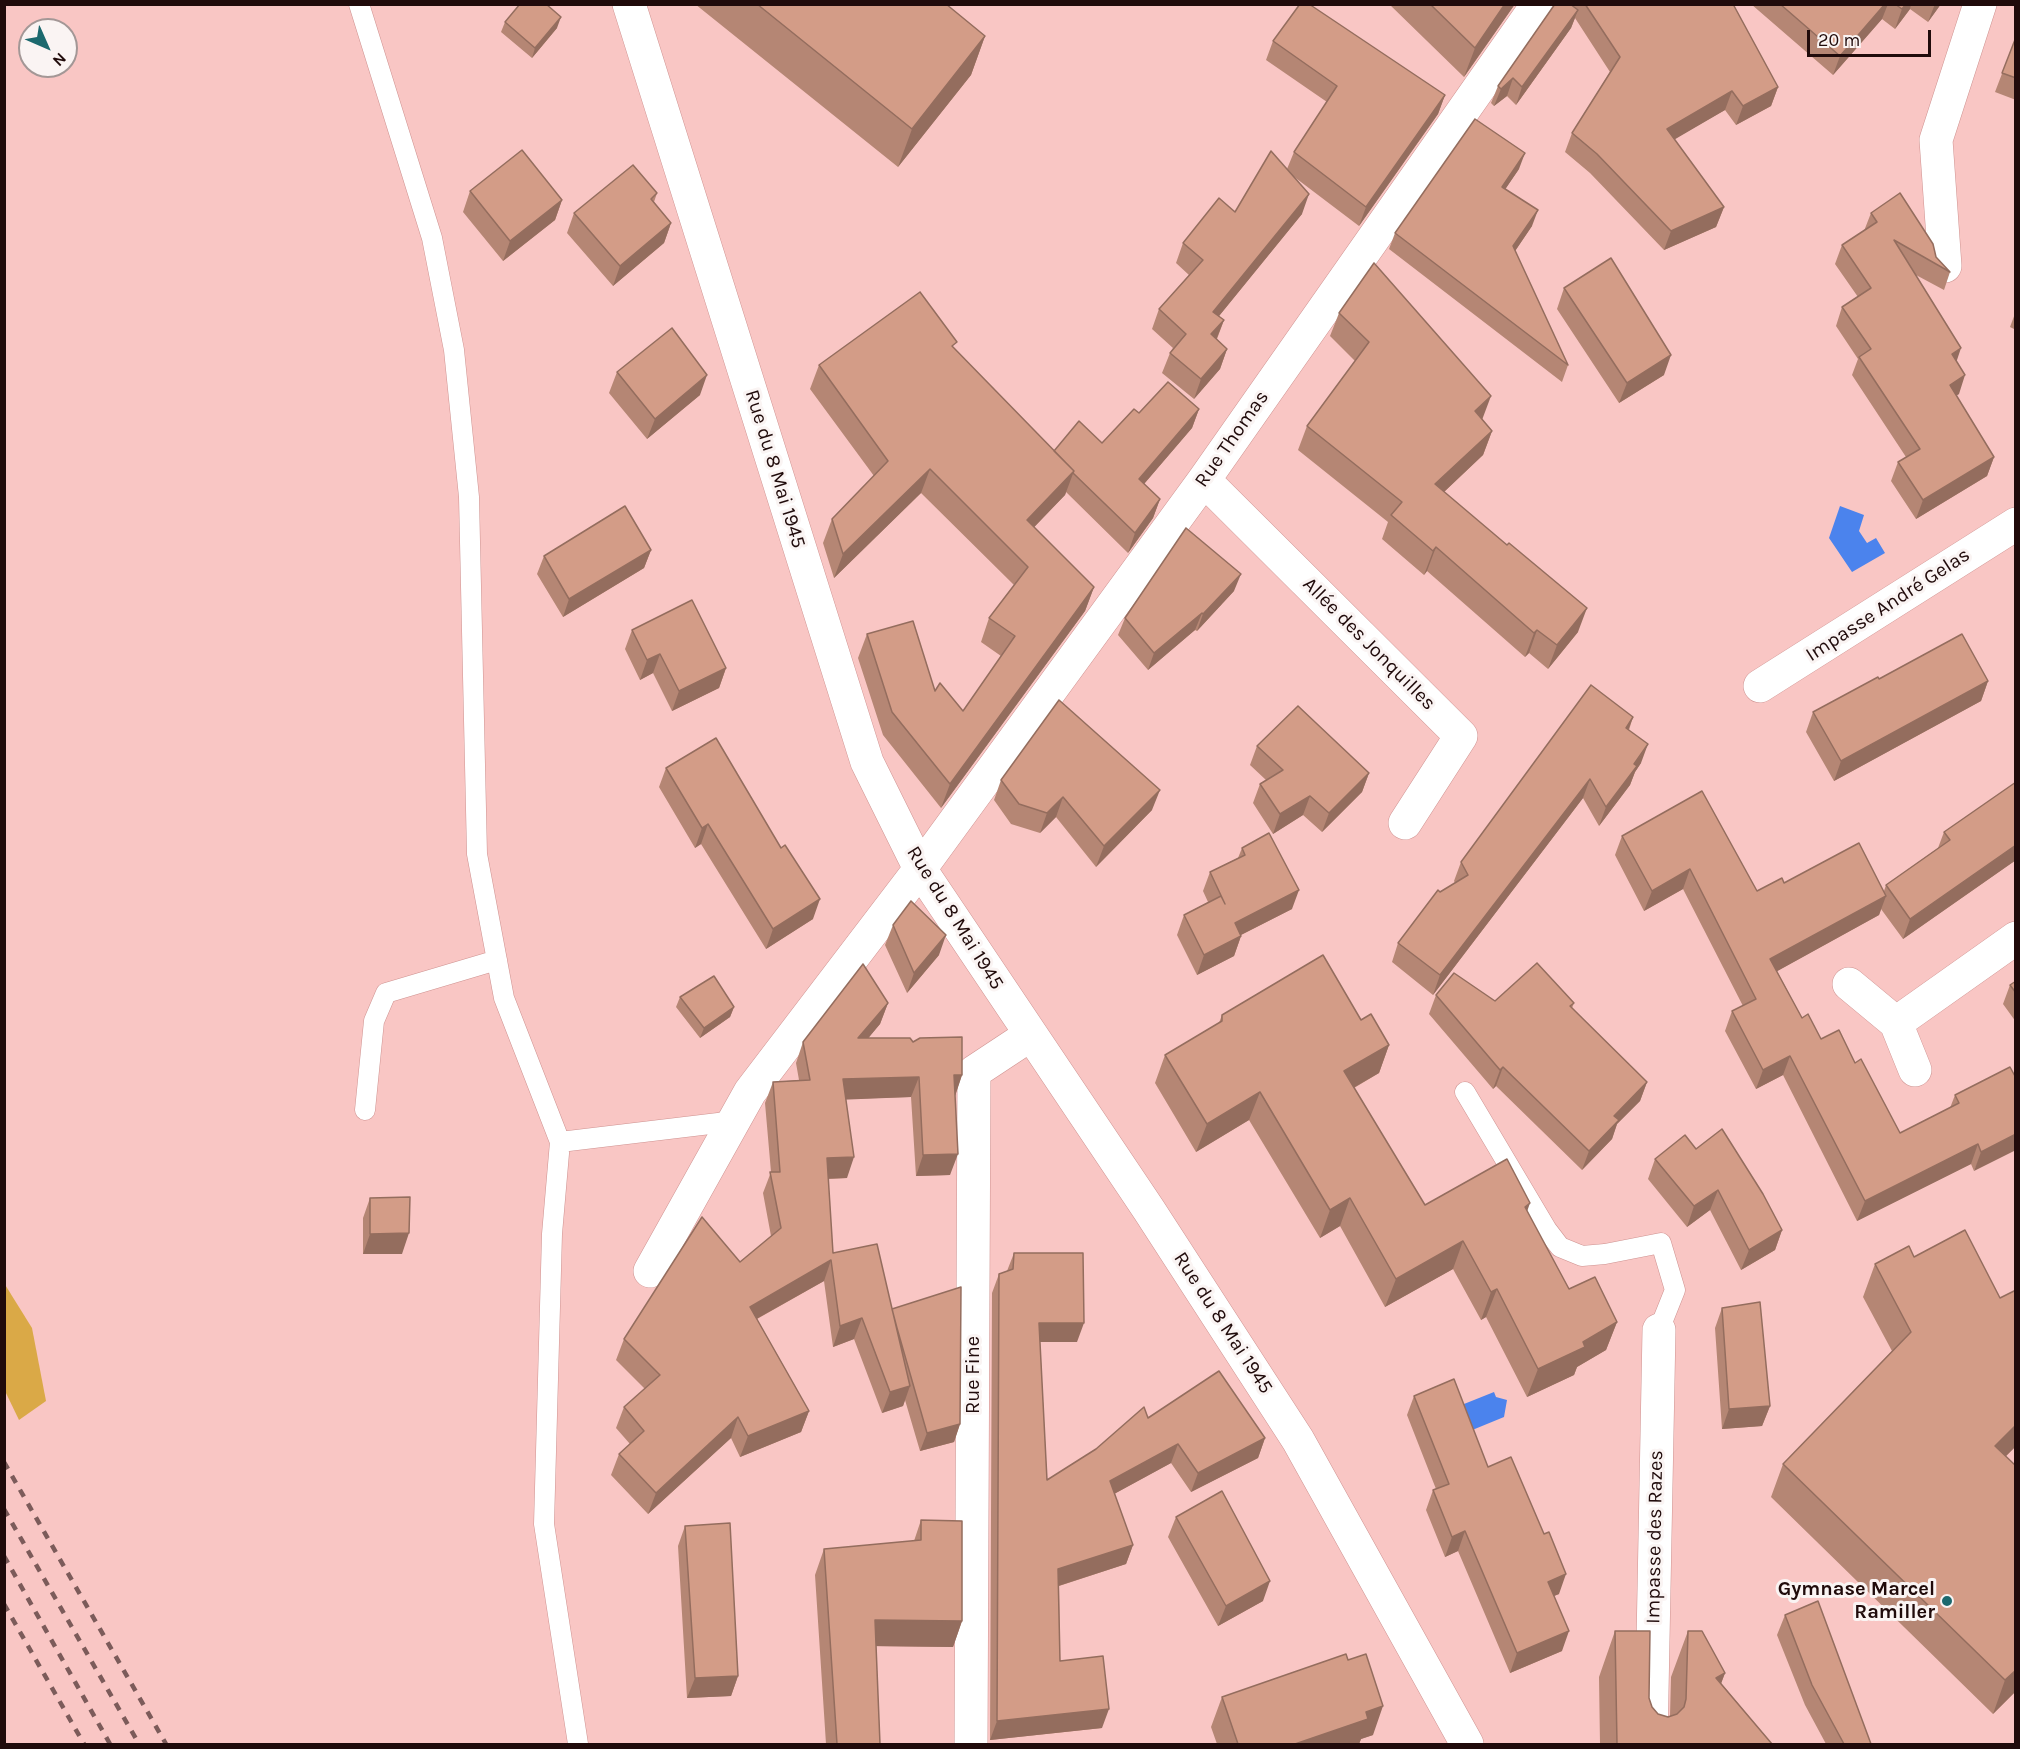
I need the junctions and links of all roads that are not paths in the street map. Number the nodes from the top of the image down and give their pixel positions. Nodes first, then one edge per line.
1 (358, 4) edge
2 (629, 4) edge
3 (1538, 4) edge
4 (1980, 4) edge
5 (1945, 266) edge
6 (1204, 480) junction
7 (2016, 524) edge
8 (1760, 687) dead end
9 (1405, 823) dead end
10 (920, 869) junction
11 (2016, 938) edge
12 (497, 960) junction
13 (1849, 984) dead end
14 (1896, 1023) junction
15 (1030, 1035) junction
16 (1915, 1070) dead end
17 (1465, 1092) dead end
18 (365, 1110) dead end
19 (735, 1121) junction
20 (560, 1142) junction
21 (650, 1271) dead end
22 (1659, 1330) joint
23 (578, 1744) edge
24 (971, 1744) edge
25 (1467, 1744) edge
26 (1651, 1744) edge

1 - 12 lane
2 - 10 street, Rue du 8 Mai 1945
3 - 6 street, Rue Thomas
4 - 5 street
6 - 9 street, Allée des Jonquilles
6 - 10 street, Rue Thomas
7 - 8 street, Impasse André Gelas
10 - 15 street, Rue du 8 Mai 1945
10 - 19 street, Rue Thomas
11 - 14 street
12 - 18 lane
12 - 20 lane
13 - 14 street
14 - 16 street
15 - 24 street, Rue Fine
15 - 25 street, Rue du 8 Mai 1945
17 - 22 lane
19 - 20 lane
19 - 21 street, Rue Thomas
20 - 23 lane
22 - 26 street, Impasse des Razes

